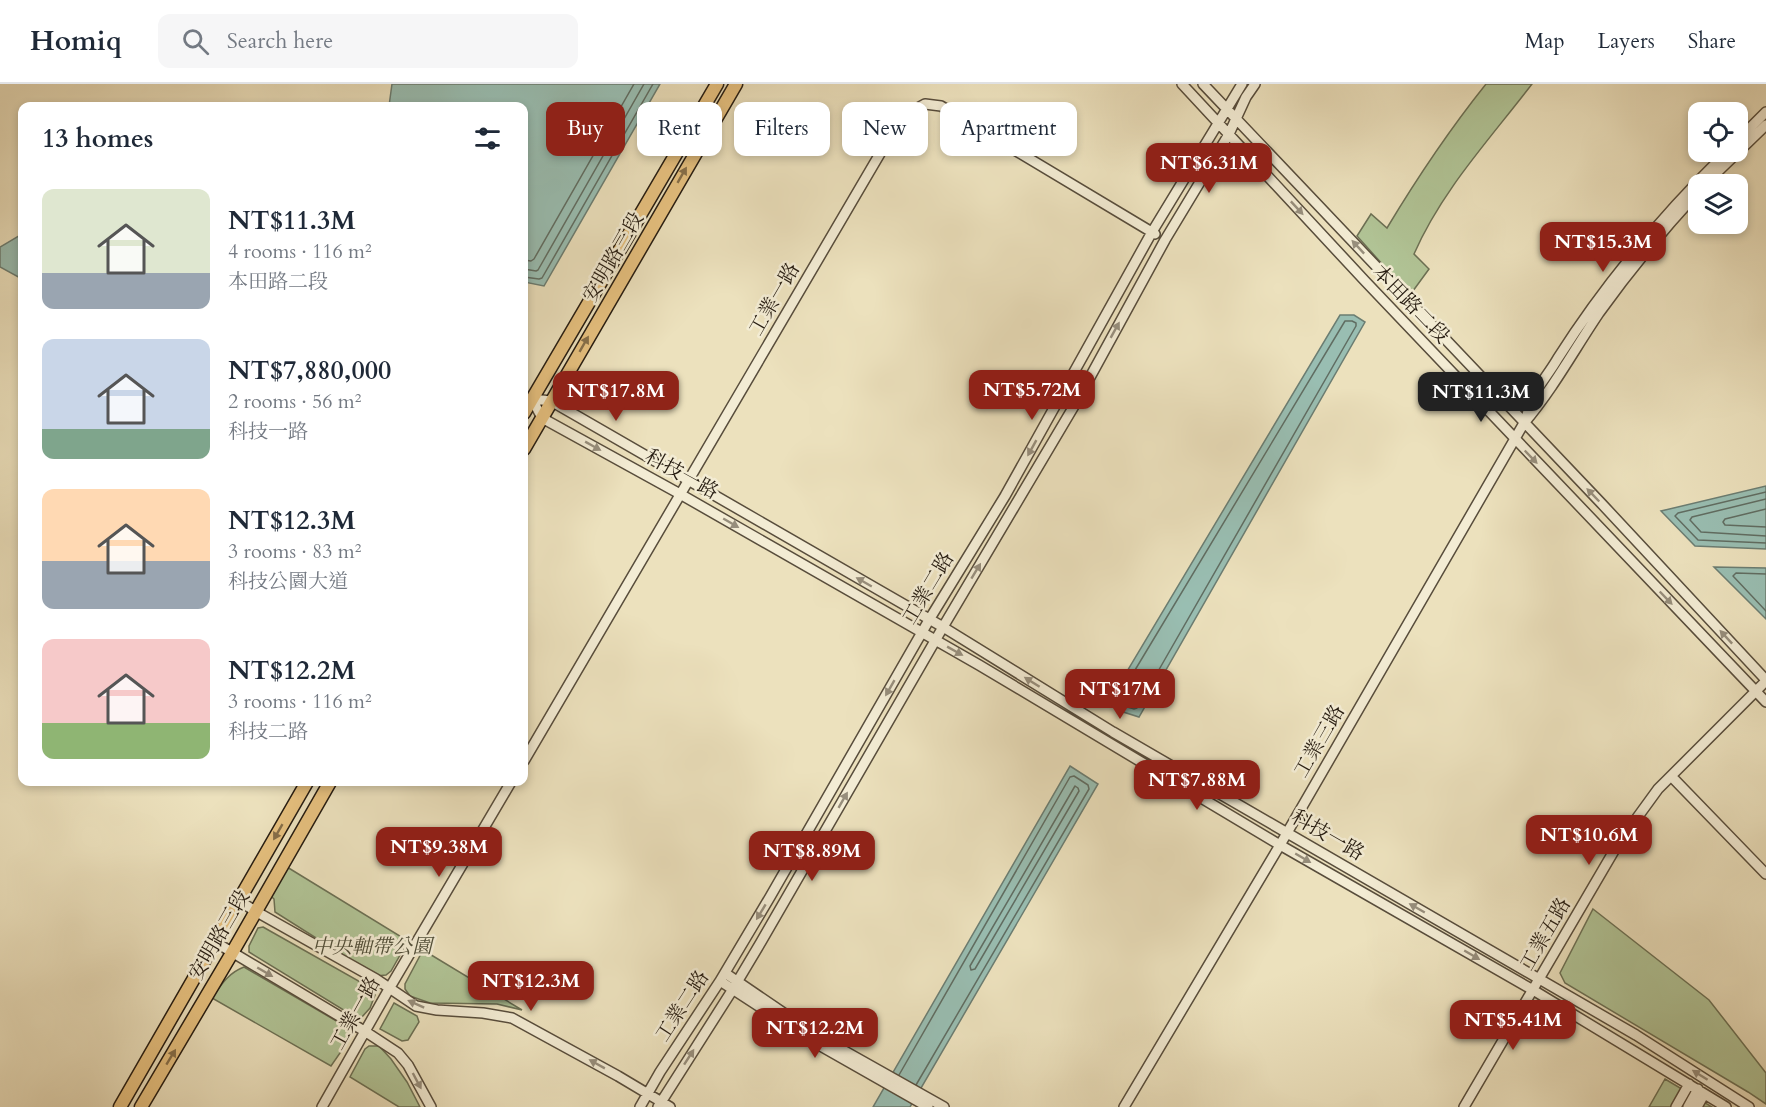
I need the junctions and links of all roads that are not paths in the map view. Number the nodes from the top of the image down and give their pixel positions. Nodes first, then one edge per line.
1 (717, 84) edge
2 (736, 84) edge
3 (1182, 84) edge
4 (1203, 84) edge
5 (1242, 84) edge
6 (1255, 84) edge
7 (1226, 108) junction
8 (1766, 112) edge
9 (1236, 119) junction
10 (1218, 122) junction
11 (1766, 125) edge
12 (1754, 131) junction
13 (1229, 134) junction
14 (1748, 135) edge
15 (1718, 162) edge
16 (1714, 174) edge
17 (1688, 199) edge
18 (1683, 203) junction
19 (1152, 232) junction
20 (1165, 240) junction
21 (532, 399) junction
22 (551, 401) junction
23 (528, 406) edge
24 (542, 418) junction
25 (1524, 423) junction
26 (1515, 440) junction
27 (528, 442) edge
28 (689, 479) junction
29 (680, 494) junction
30 (929, 620) junction
31 (943, 627) junction
32 (922, 633) junction
33 (936, 640) junction
34 (1766, 681) edge
35 (1756, 691) junction
36 (1766, 702) edge
37 (528, 754) edge
38 (1671, 776) junction
39 (305, 786) edge
40 (328, 786) edge
41 (509, 786) edge
42 (1287, 832) junction
43 (1280, 845) junction
44 (1766, 874) edge
45 (238, 900) junction
46 (255, 911) junction
47 (215, 942) junction
48 (232, 953) junction
49 (722, 977) junction
50 (1540, 980) junction
51 (735, 986) junction
52 (389, 989) junction
53 (1533, 990) junction
54 (366, 1032) junction
55 (648, 1093) junction
56 (1709, 1099) edge
57 (660, 1104) edge
58 (120, 1107) edge
59 (141, 1107) edge
60 (322, 1107) edge
61 (431, 1107) edge
62 (640, 1107) edge
63 (670, 1107) edge
64 (928, 1107) edge
65 (944, 1107) edge
66 (1124, 1107) edge
67 (1464, 1107) edge
68 (1676, 1107) edge
69 (1688, 1107) edge
70 (1697, 1107) edge
71 (1749, 1107) edge

1 - 21 main road, 安明路三段
22 -> 2 main road, 安明路三段
3 - 10 street, 本田路二段
4 - 7 street, 本田路二段
5 - 7 street, 工業二路
6 - 9 street, 工業二路
7 - 9 street, 本田路二段
7 - 10 street, 工業二路
8 - 12 street
9 - 13 street, 工業二路
25 -> 9 street, 本田路二段
10 - 13 street, 本田路二段
10 - 19 street, 工業二路
11 - 12 street
12 - 14 street
12 - 16 street
13 - 20 street, 工業二路
13 -> 26 street, 本田路二段
15 - 18 street, 工業三路
17 - 18 street, 工業三路
18 - 25 street, 工業三路
19 - 20 street, 工業一路
19 - 28 street, 工業一路
19 -> 30 street, 工業二路
31 -> 20 street, 工業二路
21 - 22 street, 科技一路
21 - 23 main road, 安明路三段
21 - 24 street
22 - 24 main road, 安明路三段
22 - 28 street, 科技一路
24 - 27 main road, 安明路三段
24 -> 29 street, 科技一路
25 - 26 street, 工業三路
34 -> 25 street, 本田路二段
26 -> 35 street, 本田路二段
26 - 42 street, 工業三路
28 - 29 street, 工業一路
30 -> 28 street, 科技一路
29 -> 32 street, 科技一路
29 - 37 street, 工業一路
30 - 31 street, 科技一路
30 - 32 street, 工業二路
31 - 33 street, 工業二路
42 -> 31 street, 科技一路
32 - 33 street, 科技一路
32 -> 49 street, 工業二路
33 -> 43 street, 科技一路
51 -> 33 street, 工業二路
34 - 35 street, 工業五路
35 - 36 street, 本田路二段
35 - 38 street, 工業五路
38 - 44 street
38 - 50 street, 工業五路
39 -> 45 main road, 安明路三段
40 - 46 main road, 安明路三段
41 - 52 street, 工業一路
42 - 43 street, 工業三路
50 -> 42 street, 科技一路
43 -> 53 street, 科技一路
43 - 66 street, 工業三路
45 - 46 street
45 - 47 main road, 安明路三段
46 - 48 main road, 安明路三段
46 - 52 street
47 - 48 street
47 - 58 main road, 安明路三段
48 -> 54 street
59 -> 48 main road, 安明路三段
49 - 51 street
49 - 55 street, 工業二路
50 - 53 street, 工業五路
71 -> 50 street, 科技一路
57 -> 51 street, 工業二路
51 - 64 street
51 - 65 street
52 - 54 street, 工業一路
55 -> 52 street
53 - 56 street, 科技一路
53 - 67 street, 工業五路
54 - 60 street, 工業一路
54 -> 61 street
55 - 57 street
55 - 62 street, 工業二路
56 - 68 street
56 - 69 street
56 - 70 street
57 - 63 street

